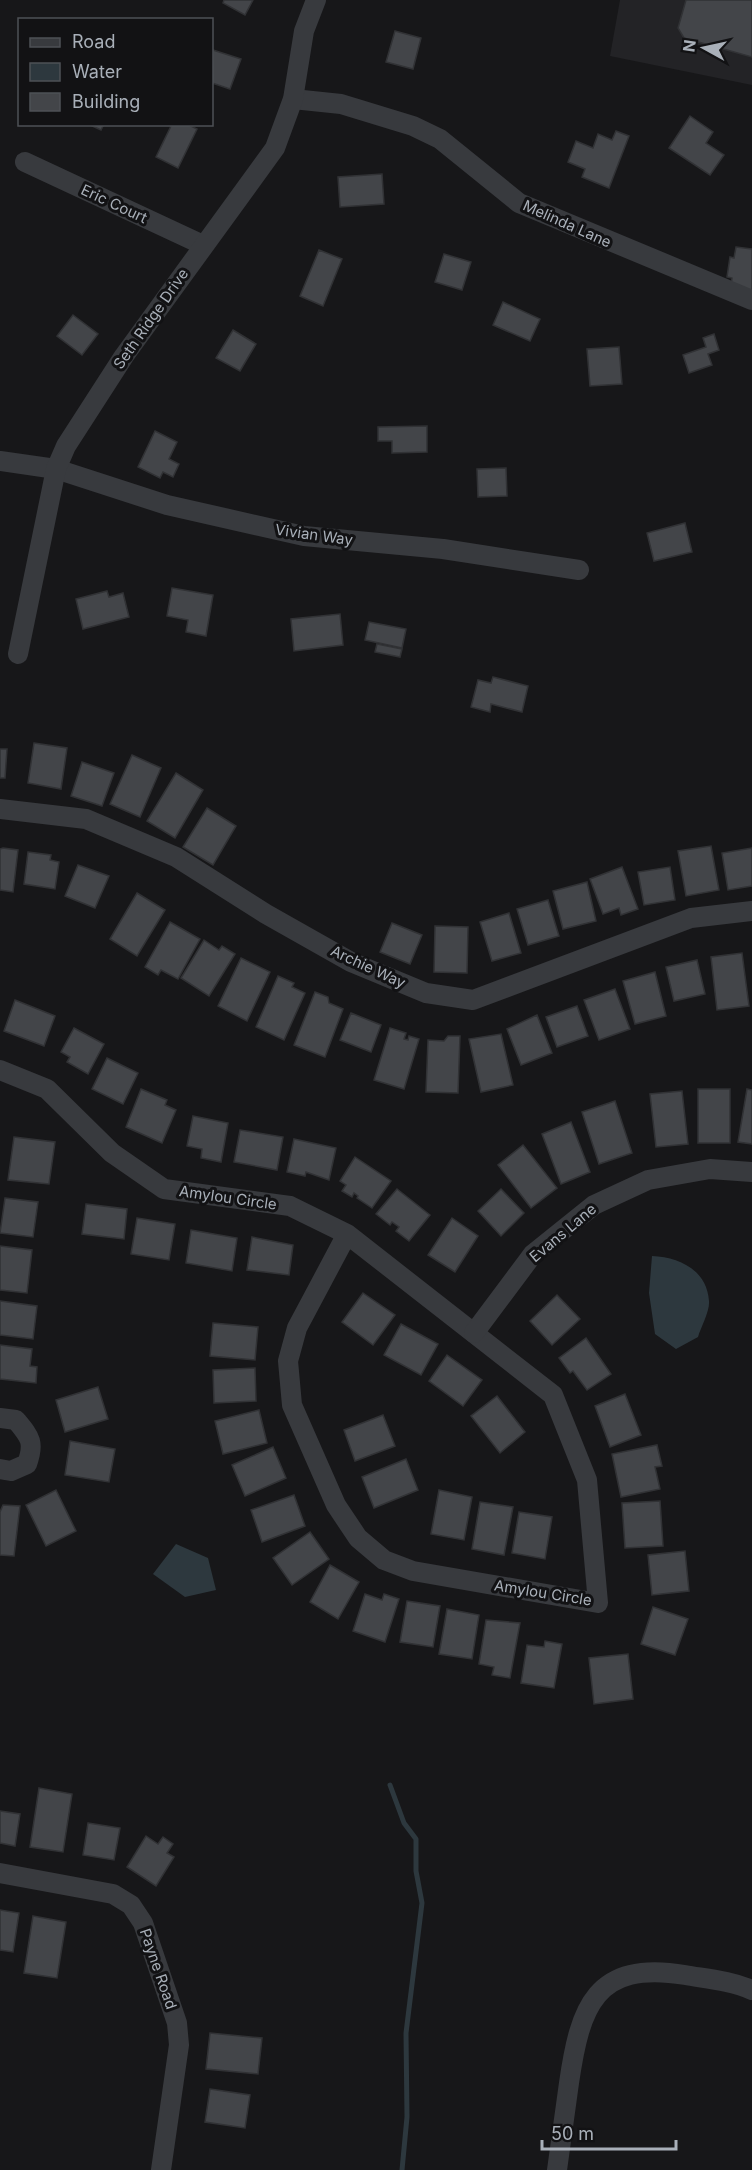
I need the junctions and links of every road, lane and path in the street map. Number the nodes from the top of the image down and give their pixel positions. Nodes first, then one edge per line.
1 (316, 0) edge
2 (293, 99) junction
3 (25, 162) dead end
4 (203, 245) junction
5 (752, 300) edge
6 (0, 461) edge
7 (56, 470) junction
8 (579, 570) dead end
9 (18, 654) dead end
10 (0, 808) edge
11 (752, 911) edge
12 (0, 1070) edge
13 (752, 1172) edge
14 (347, 1234) junction
15 (474, 1333) junction
16 (0, 1418) edge
17 (0, 1469) edge
18 (0, 1873) edge
19 (752, 1990) edge
20 (161, 2170) edge
21 (557, 2170) edge

1 - 2 street, Seth Ridge Drive
2 - 4 street, Seth Ridge Drive
2 - 5 street, Melinda Lane
3 - 4 street, Eric Court
4 - 7 street, Seth Ridge Drive
6 - 7 street, Vivian Way
7 - 8 street, Vivian Way
7 - 9 street, Seth Ridge Drive
10 - 11 street, Archie Way
12 - 14 street, Amylou Circle
13 - 15 street, Evans Lane
14 - 15 street, Amylou Circle
14 - 15 street, Amylou Circle
16 - 17 street
18 - 20 street, Payne Road
19 - 21 street

